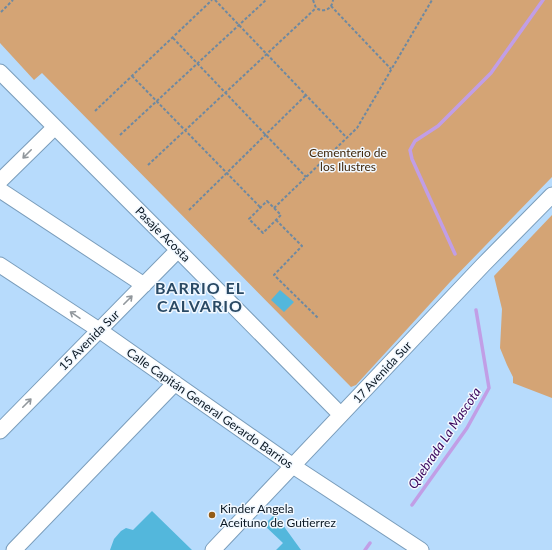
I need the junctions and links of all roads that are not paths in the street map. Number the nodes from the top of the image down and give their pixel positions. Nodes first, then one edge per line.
1 (0, 72) edge
2 (55, 126) junction
3 (0, 181) edge
4 (0, 190) edge
5 (552, 195) edge
6 (178, 250) junction
7 (0, 265) edge
8 (144, 285) junction
9 (99, 330) junction
10 (175, 383) junction
11 (342, 415) junction
12 (0, 431) edge
13 (293, 466) junction
14 (14, 550) edge
15 (213, 550) edge
16 (421, 550) edge

1 - 2 street, Pasaje Acosta
2 -> 3 street
2 - 6 street, Pasaje Acosta
4 - 8 street
5 - 11 street, 17 Avenida Sur
6 - 8 street, 15 Avenida Sur
6 - 11 street, Pasaje Acosta
9 -> 7 street, Calle Capitán General Gerardo Barrios
9 -> 8 street, 15 Avenida Sur
9 - 10 street, Calle Capitán General Gerardo Barrios
12 -> 9 street, 15 Avenida Sur
10 - 13 street, Calle Capitán General Gerardo Barrios
10 - 14 street
11 - 13 street, 17 Avenida Sur
13 - 15 street, 17 Avenida Sur
13 - 16 street, Calle Capitán General Gerardo Barrios

